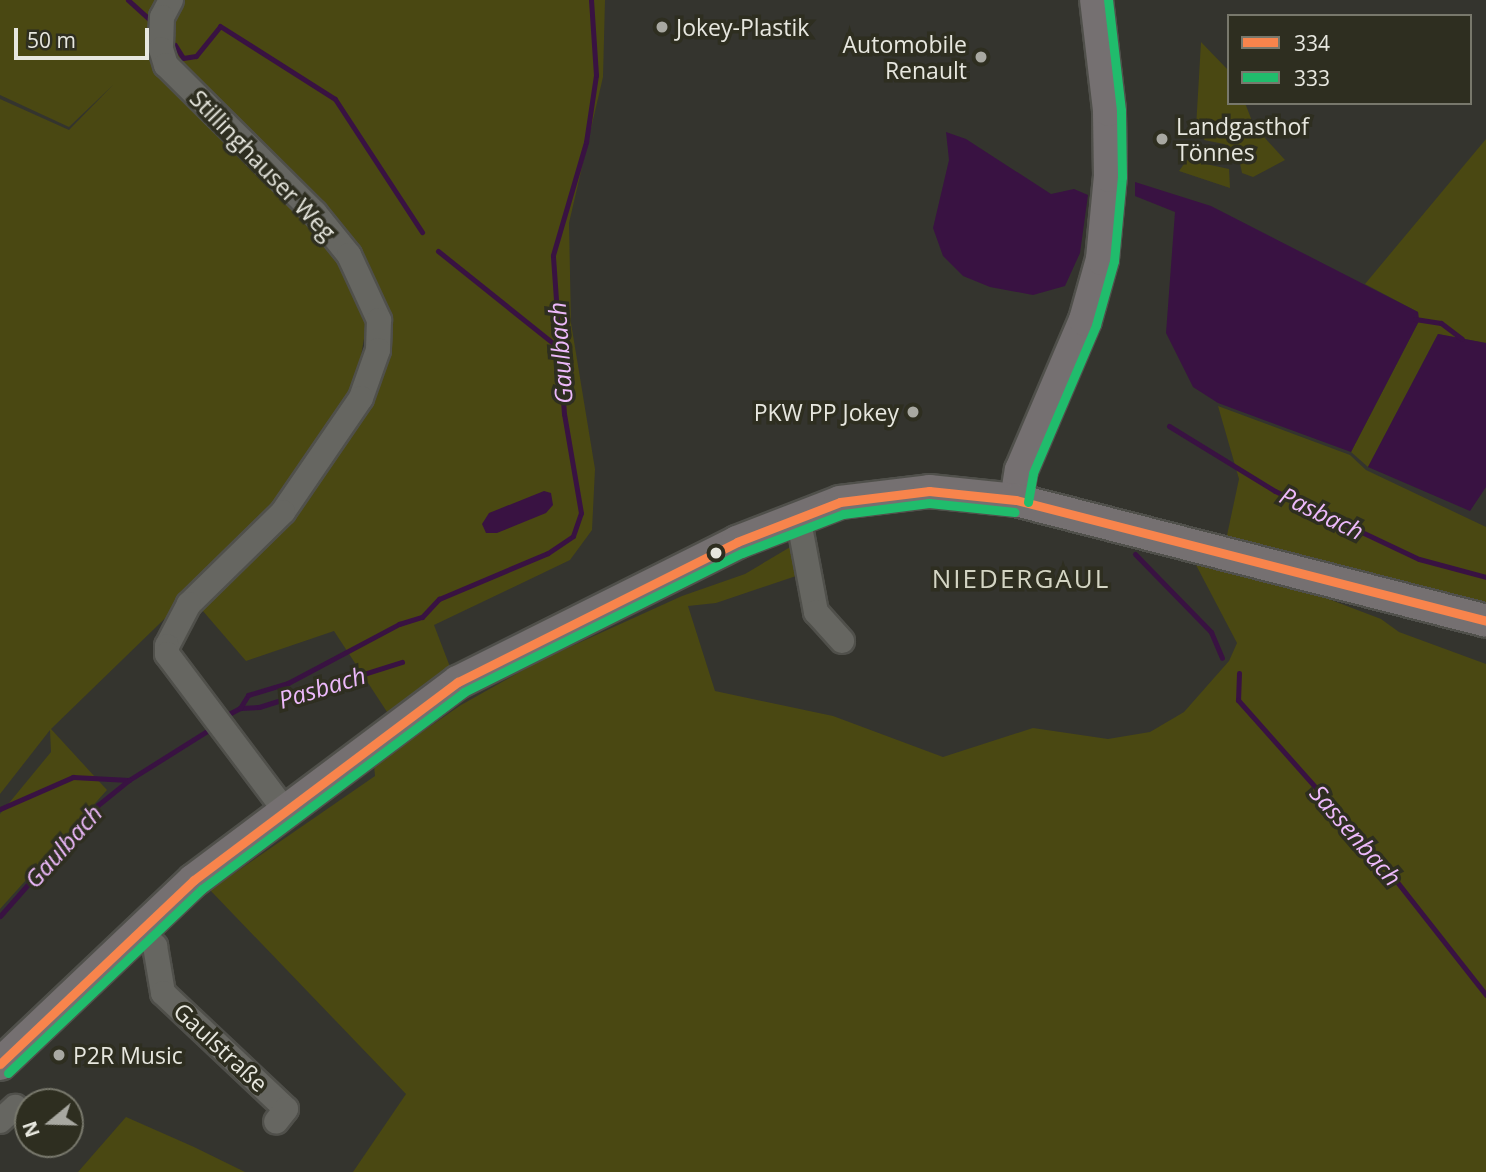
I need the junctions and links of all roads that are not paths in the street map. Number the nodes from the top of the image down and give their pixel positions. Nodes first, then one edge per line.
1 (171, 0) edge
2 (1096, 0) edge
3 (1016, 500) junction
4 (798, 516) junction
5 (1486, 621) edge
6 (842, 640) dead end
7 (284, 809) junction
8 (139, 930) junction
9 (0, 1064) edge
10 (276, 1122) dead end

1 - 7 street, Stillinghauser Weg
2 - 3 main road
3 - 4 main road
3 - 5 main road
4 - 6 street
4 - 7 main road
7 - 8 main road
8 - 9 main road
8 - 10 street, Gaulstraße

